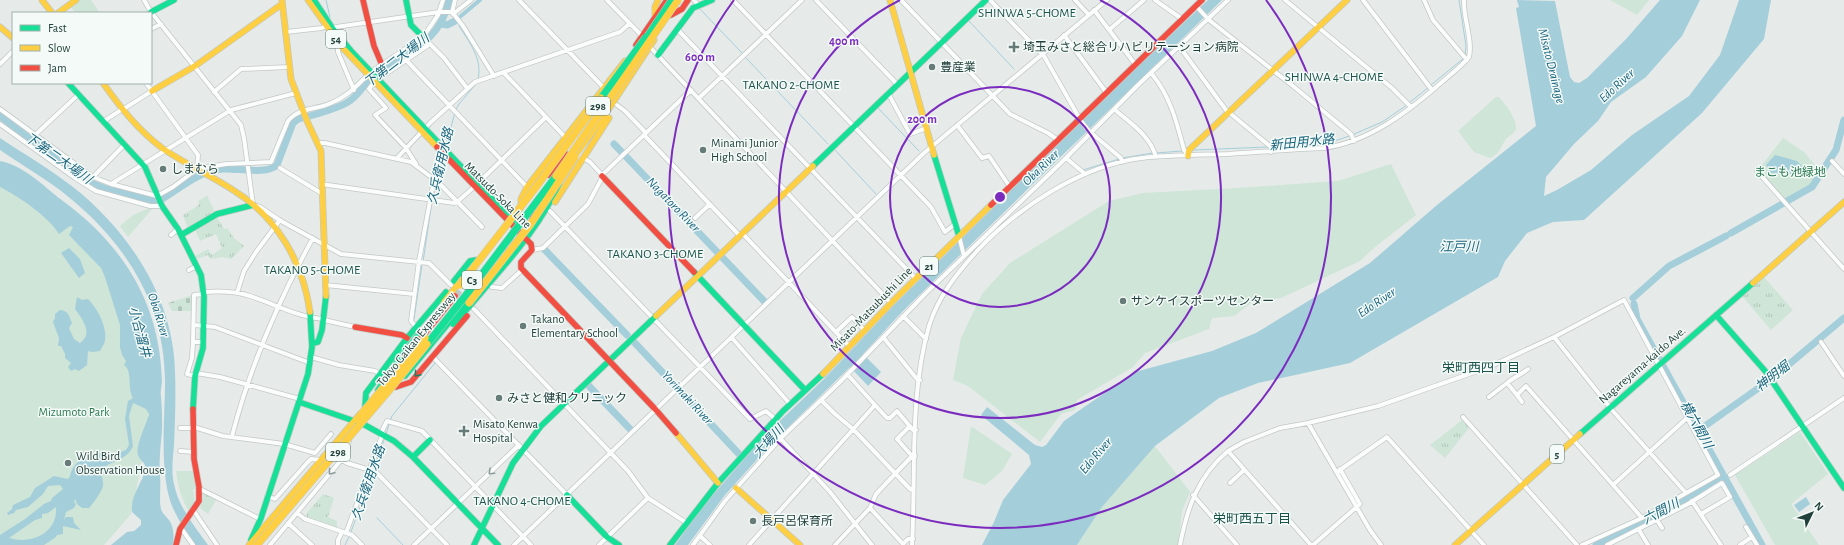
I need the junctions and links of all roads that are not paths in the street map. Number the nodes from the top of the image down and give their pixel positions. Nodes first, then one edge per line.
1 (42, 0) edge
2 (76, 0) edge
3 (144, 0) edge
4 (174, 0) edge
5 (308, 0) edge
6 (314, 0) edge
7 (363, 0) edge
8 (406, 0) edge
9 (443, 0) edge
10 (455, 0) edge
11 (471, 0) edge
12 (519, 0) edge
13 (607, 0) edge
14 (658, 0) edge
15 (667, 0) edge
16 (672, 0) edge
17 (680, 0) edge
18 (688, 0) edge
19 (712, 0) edge
20 (733, 0) edge
21 (802, 0) edge
22 (816, 0) edge
23 (890, 0) edge
24 (901, 0) edge
25 (986, 0) edge
26 (990, 0) edge
27 (1075, 0) edge
28 (1107, 0) edge
29 (1144, 0) edge
30 (1155, 0) edge
31 (1202, 0) edge
32 (1228, 0) edge
33 (1285, 0) edge
34 (1347, 0) edge
35 (1363, 0) edge
36 (1424, 0) edge
37 (1464, 0) edge
38 (282, 2) edge
39 (696, 2) edge
40 (1197, 7) junction
41 (1094, 10) junction
42 (51, 12) edge
43 (59, 12) edge
44 (151, 12) joint
45 (440, 12) junction
46 (152, 13) edge
47 (453, 14) junction
48 (671, 15) junction
49 (1089, 15) junction
50 (408, 17) junction
51 (1207, 18) junction
52 (1182, 19) junction
53 (656, 20) junction
54 (369, 22) junction
55 (161, 24) junction
56 (629, 24) junction
57 (0, 27) edge
58 (329, 27) junction
59 (1318, 28) junction
60 (152, 29) edge
61 (677, 29) junction
62 (1109, 30) junction
63 (286, 32) junction
64 (766, 34) junction
65 (642, 36) junction
66 (1064, 36) junction
67 (12, 37) edge
68 (423, 37) junction
69 (941, 42) junction
70 (430, 44) junction
71 (341, 46) junction
72 (650, 46) junction
73 (1179, 46) junction
74 (567, 51) junction
75 (12, 52) edge
76 (1042, 54) junction
77 (658, 55) junction
78 (1467, 60) junction
79 (407, 61) junction
80 (625, 61) junction
81 (0, 64) edge
82 (382, 64) junction
83 (1135, 64) junction
84 (195, 66) junction
85 (290, 67) junction
86 (636, 68) junction
87 (1273, 70) junction
88 (911, 71) junction
89 (504, 72) junction
90 (1150, 73) junction
91 (370, 74) junction
92 (494, 76) junction
93 (722, 76) junction
94 (376, 80) junction
95 (69, 84) edge
96 (103, 84) edge
97 (147, 84) edge
98 (897, 84) junction
99 (467, 88) junction
100 (604, 88) junction
101 (354, 90) junction
102 (691, 90) junction
103 (1432, 90) junction
104 (152, 91) junction
105 (214, 92) junction
106 (296, 92) junction
107 (1106, 92) junction
108 (888, 93) junction
109 (79, 94) junction
110 (992, 96) junction
111 (699, 98) junction
112 (449, 105) junction
113 (617, 105) junction
114 (1411, 107) junction
115 (0, 109) edge
116 (122, 110) junction
117 (1114, 110) junction
118 (229, 111) junction
119 (303, 111) junction
120 (1229, 112) junction
121 (599, 115) junction
122 (546, 117) junction
123 (104, 120) junction
124 (1080, 120) junction
125 (0, 124) edge
126 (957, 124) junction
127 (854, 126) junction
128 (927, 128) junction
129 (423, 129) junction
130 (1090, 131) junction
131 (645, 134) junction
132 (35, 135) junction
133 (564, 137) junction
134 (186, 139) junction
135 (1058, 140) junction
136 (1354, 141) junction
137 (319, 143) junction
138 (125, 144) junction
139 (932, 146) junction
140 (406, 148) junction
141 (165, 150) junction
142 (1271, 152) junction
143 (1187, 154) junction
144 (1156, 157) junction
145 (397, 158) junction
146 (582, 158) junction
147 (1066, 158) junction
148 (502, 160) junction
149 (1832, 161) dead end
150 (1122, 162) junction
151 (142, 163) junction
152 (416, 164) junction
153 (247, 165) junction
154 (280, 168) dead end
155 (810, 168) junction
156 (197, 169) junction
157 (564, 171) junction
158 (1757, 171) dead end
159 (1085, 174) junction
160 (1844, 174) edge
161 (602, 176) junction
162 (900, 176) junction
163 (93, 177) junction
164 (436, 181) junction
165 (111, 184) junction
166 (321, 184) junction
167 (476, 185) junction
168 (527, 187) junction
169 (1010, 187) junction
170 (786, 191) junction
171 (322, 193) junction
172 (160, 201) junction
173 (432, 201) junction
174 (457, 202) junction
175 (1844, 202) edge
176 (710, 204) junction
177 (253, 205) junction
178 (522, 206) junction
179 (548, 211) junction
180 (531, 216) tunnel mouth
181 (857, 217) junction
182 (695, 218) dead end
183 (508, 219) junction
184 (280, 220) junction
185 (955, 224) junction
186 (565, 226) junction
187 (275, 227) junction
188 (482, 227) dead end
189 (1810, 231) junction
190 (180, 232) junction
191 (740, 234) junction
192 (171, 235) dead end
193 (313, 238) junction
194 (525, 238) junction
195 (959, 238) junction
196 (832, 241) junction
197 (324, 244) junction
198 (532, 250) junction
199 (964, 254) junction
200 (476, 260) junction
201 (419, 261) junction
202 (966, 262) junction
203 (299, 264) junction
204 (197, 266) junction
205 (503, 268) junction
206 (1844, 269) edge
207 (189, 270) dead end
208 (522, 270) junction
209 (697, 275) junction
210 (916, 279) junction
211 (789, 283) junction
212 (451, 285) junction
213 (325, 286) junction
214 (492, 287) junction
215 (204, 293) junction
216 (237, 293) junction
217 (414, 294) junction
218 (456, 296) tunnel mouth
219 (446, 299) junction
220 (467, 303) junction
221 (891, 303) junction
222 (278, 307) junction
223 (474, 309) junction
224 (194, 310) junction
225 (204, 311) junction
226 (1716, 315) junction
227 (903, 316) junction
228 (312, 318) junction
229 (653, 318) junction
230 (324, 319) junction
231 (194, 325) junction
232 (745, 325) junction
233 (203, 326) junction
234 (450, 326) junction
235 (355, 327) joint
236 (416, 327) junction
237 (865, 331) junction
238 (836, 332) junction
239 (883, 337) junction
240 (1554, 337) junction
241 (407, 338) junction
242 (732, 338) junction
243 (926, 339) junction
244 (193, 342) junction
245 (203, 342) junction
246 (1821, 342) dead end
247 (313, 343) junction
248 (263, 345) junction
249 (850, 346) junction
250 (432, 356) junction
251 (192, 358) junction
252 (200, 360) junction
253 (311, 360) junction
254 (418, 360) junction
255 (608, 360) junction
256 (1661, 363) junction
257 (700, 367) junction
258 (1528, 369) dead end
259 (196, 374) junction
260 (380, 374) junction
261 (847, 374) junction
262 (1844, 376) edge
263 (920, 380) junction
264 (1507, 383) junction
265 (247, 384) junction
266 (396, 387) junction
267 (805, 390) junction
268 (1517, 394) junction
269 (375, 395) junction
270 (1490, 397) dead end
271 (1844, 398) edge
272 (821, 400) junction
273 (300, 401) junction
274 (1519, 401) dead end
275 (564, 403) junction
276 (790, 404) junction
277 (875, 406) junction
278 (365, 407) junction
279 (1610, 407) junction
280 (656, 410) junction
281 (1463, 417) dead end
282 (1687, 418) junction
283 (775, 419) junction
284 (354, 421) junction
285 (1308, 423) junction
286 (363, 424) junction
287 (910, 426) junction
288 (1802, 426) junction
289 (770, 427) junction
290 (180, 428) dead end
291 (194, 428) junction
292 (854, 429) junction
293 (916, 430) junction
294 (331, 434) dead end
295 (384, 434) junction
296 (232, 436) junction
297 (780, 438) junction
298 (349, 440) junction
299 (430, 440) junction
300 (1573, 440) junction
301 (284, 444) junction
302 (521, 446) junction
303 (180, 451) dead end
304 (194, 452) junction
305 (1228, 452) junction
306 (1649, 452) junction
307 (311, 453) junction
308 (611, 453) junction
309 (913, 456) junction
310 (413, 457) junction
311 (318, 459) junction
312 (342, 460) junction
313 (370, 469) junction
314 (1244, 470) junction
315 (1339, 470) junction
316 (896, 472) junction
317 (813, 473) junction
318 (1730, 475) dead end
319 (718, 483) junction
320 (1230, 483) dead end
321 (1523, 484) junction
322 (1613, 485) junction
323 (475, 487) junction
324 (736, 488) junction
325 (1844, 488) edge
326 (200, 489) junction
327 (914, 490) junction
328 (1686, 493) junction
329 (567, 495) junction
330 (267, 496) junction
331 (1193, 496) junction
332 (648, 498) junction
333 (1692, 501) junction
334 (458, 503) junction
335 (492, 505) junction
336 (1358, 505) junction
337 (870, 508) junction
338 (193, 512) junction
339 (297, 513) junction
340 (1701, 514) junction
341 (1370, 518) dead end
342 (1642, 518) junction
343 (260, 519) junction
344 (772, 520) junction
345 (1657, 520) junction
346 (1365, 522) junction
347 (288, 523) junction
348 (687, 523) junction
349 (855, 524) junction
350 (181, 527) junction
351 (1746, 527) dead end
352 (482, 528) junction
353 (1662, 528) dead end
354 (431, 529) junction
355 (1639, 530) junction
356 (1471, 531) junction
357 (347, 534) junction
358 (700, 536) junction
359 (523, 537) junction
360 (607, 537) junction
361 (1752, 537) junction
362 (912, 540) junction
363 (309, 544) edge
364 (176, 545) edge
365 (193, 545) edge
366 (217, 545) edge
367 (250, 545) edge
368 (258, 545) edge
369 (270, 545) edge
370 (338, 545) edge
371 (362, 545) edge
372 (414, 545) edge
373 (446, 545) edge
374 (474, 545) edge
375 (498, 545) edge
376 (514, 545) edge
377 (531, 545) edge
378 (599, 545) edge
379 (619, 545) edge
380 (670, 545) edge
381 (693, 545) edge
382 (710, 545) edge
383 (749, 545) edge
384 (800, 545) edge
385 (836, 545) edge
386 (872, 545) edge
387 (912, 545) edge
388 (1180, 545) edge
389 (1237, 545) edge
390 (1312, 545) edge
391 (1381, 545) edge
392 (1455, 545) edge
393 (1484, 545) edge
394 (1577, 545) edge
395 (1582, 545) edge
396 (1607, 545) edge
397 (1648, 545) edge
398 (1721, 545) edge
399 (1740, 545) edge
400 (1757, 545) edge

1 - 42 main road
2 - 43 main road
3 - 44 street
4 - 44 main road
5 - 58 main road, Matsudo-Soka Line / 54
6 - 58 main road, Matsudo-Soka Line / 54
7 - 54 main road
8 - 50 main road
9 - 45 street
10 - 47 street
11 - 47 street
12 - 74 street
13 - 56 street
14 - 53 main road
15 - 53 main road, 298
16 - 53 main road, Tokyo Gaikan Expressway / C3, bridge
17 - 48 main road, 298
17 - 121 main road, Tokyo Gaikan Expressway / C3, bridge
18 - 48 main road
19 - 39 main road
20 - 64 street
21 - 64 street
22 - 98 street
23 - 88 main road
24 - 69 street
25 - 69 main road
26 - 76 street
27 - 49 street
28 - 41 street
29 - 62 street
30 - 52 street
31 - 40 main road, Misato-Matsubushi Line / 21
32 - 51 street
33 - 59 street
34 - 59 main road
35 - 103 street
36 - 78 street
37 - 78 street
38 - 63 main road
38 - 84 main road
39 - 61 main road
40 - 51 street
40 - 52 main road, Misato-Matsubushi Line / 21
41 - 49 street
41 - 62 street
45 - 47 street
45 - 50 street
45 - 68 street
46 - 55 street
47 - 92 street
48 - 72 main road, 298
49 - 66 street
50 - 54 street
50 - 68 main road
51 - 73 street
51 - 87 street
52 - 83 main road, Misato-Matsubushi Line / 21
53 - 65 main road, 298
53 - 219 main road, bridge
53 - 367 main road, Tokyo Gaikan Expressway / C3, bridge
54 - 58 street
54 - 82 main road
55 - 60 street
55 - 84 street
56 - 65 street
56 - 74 street
57 - 67 main road
58 - 63 street
58 - 71 main road, Matsudo-Soka Line / 54
58 - 91 main road, Matsudo-Soka Line / 54
59 - 87 main road
59 - 114 street
61 - 77 main road
61 - 93 street
62 - 83 street
63 - 85 main road
64 - 93 street
64 - 127 street
65 - 72 street
65 - 80 main road, 298
66 - 76 street
66 - 107 street
68 - 70 street
68 - 82 street
69 - 88 main road
69 - 110 street
70 - 79 street
70 - 99 street
71 - 91 main road, Matsudo-Soka Line / 54
71 - 101 street
72 - 77 street
72 - 86 main road, 298
73 - 90 street
73 - 120 street
74 - 89 street
74 - 100 street
75 - 81 street
76 - 110 street
76 - 124 street
77 - 102 street
78 - 103 street
79 - 94 street
79 - 112 street
80 - 100 main road, 298
80 - 178 main road, 298
82 - 91 street
83 - 107 main road, Misato-Matsubushi Line / 21
84 - 104 main road
84 - 105 street
85 - 105 street
85 - 106 main road
86 - 113 main road
86 - 157 main road, 298
87 - 120 main road
87 - 136 street
88 - 98 main road
88 - 128 main road
89 - 92 street
89 - 122 street
90 - 117 street
90 - 143 street
91 - 94 main road, Matsudo-Soka Line / 54
91 - 101 street
92 - 99 street
93 - 111 street
93 - 155 street
94 - 129 main road, Matsudo-Soka Line / 54
94 - 140 street
95 - 109 main road
96 - 116 main road
97 - 104 street
98 - 108 main road
99 - 112 street
100 - 133 main road, 298
101 - 119 street
102 - 111 street
102 - 131 street
103 - 114 street
104 - 116 street
104 - 134 street
105 - 118 street
106 - 118 street
106 - 119 main road
107 - 124 main road, Misato-Matsubushi Line / 21
108 - 127 main road
108 - 128 street
109 - 123 main road
109 - 132 street
110 - 126 street
110 - 135 street
111 - 170 street
112 - 129 street
112 - 148 street
113 - 131 street
113 - 146 main road
114 - 136 street
115 - 132 street
116 - 123 street
116 - 141 main road
117 - 130 street
117 - 144 street
118 - 134 street
118 - 153 street
119 - 137 main road
119 - 153 street
120 - 142 street
120 - 143 main road
121 - 220 main road, bridge
121 - 368 main road, Tokyo Gaikan Expressway / C3, bridge
122 - 133 street
122 - 148 street
123 - 138 main road
124 - 130 street
124 - 135 main road, Misato-Matsubushi Line / 21
125 - 172 street
126 - 139 street
126 - 169 street
127 - 155 main road
127 - 162 street
128 - 139 main road
129 - 140 street
129 - 167 main road, Matsudo-Soka Line / 54
130 - 147 street
130 - 150 street
131 - 161 street
131 - 176 street
132 - 163 street
133 - 168 main road, 298
134 - 141 street
134 - 156 street
135 - 169 main road, Misato-Matsubushi Line / 21
136 - 142 street
137 - 145 street
137 - 166 main road
138 - 151 main road
138 - 163 street
139 - 162 street
139 - 185 main road
140 - 145 street
140 - 152 street
141 - 151 street
141 - 156 main road
142 - 143 street
143 - 144 street
144 - 150 street
145 - 152 street
146 - 161 street
146 - 179 main road
147 - 159 street
147 - 199 street
148 - 167 street
148 - 168 street
149 - 160 street
150 - 159 street
151 - 165 street
151 - 172 main road
152 - 164 street
153 - 156 street
153 - 177 street
154 - 171 street
155 - 170 main road
155 - 181 street
156 - 172 street
156 - 177 main road
157 - 179 main road, 298
157 - 180 main road, 298
158 - 189 street
159 - 202 street
161 - 186 street
161 - 209 main road
162 - 181 street
162 - 185 street
163 - 165 street
164 - 173 street
164 - 174 street
165 - 172 street
166 - 171 main road
166 - 173 street
167 - 174 street
167 - 183 main road, Matsudo-Soka Line / 54
168 - 178 main road, 298
169 - 195 main road, Misato-Matsubushi Line / 21
170 - 191 main road
170 - 196 street
171 - 197 main road
172 - 190 main road
173 - 174 street
173 - 201 street
174 - 188 street
175 - 189 main road, Nagareyama-kaido Ave. / 5
176 - 182 street
176 - 191 street
177 - 184 street
177 - 187 main road
177 - 190 main road
178 - 183 main road, 298
179 - 186 street
179 - 194 main road, 298
181 - 196 street
181 - 210 street
183 - 194 main road, Matsudo-Soka Line / 54
183 - 200 main road, 298
184 - 187 street
184 - 193 street
185 - 195 main road
186 - 198 street
186 - 229 street
187 - 203 main road
187 - 216 street
189 - 206 street
189 - 226 main road, Nagareyama-kaido Ave. / 5
190 - 192 street
190 - 204 main road
191 - 209 main road
191 - 211 street
193 - 197 street
193 - 203 street
194 - 198 main road, Matsudo-Soka Line
194 - 205 main road, 298
195 - 199 street
195 - 210 main road, Misato-Matsubushi Line / 21
196 - 211 street
196 - 221 street
197 - 201 street
197 - 213 main road
198 - 208 main road
199 - 202 street
199 - 227 street
200 - 212 main road
200 - 219 main road, 298
201 - 212 street
201 - 217 street
202 - 243 street
203 - 222 street
203 - 228 main road
204 - 207 street
204 - 215 main road
205 - 214 main road, 298
205 - 234 main road, 298
208 - 214 street
208 - 255 main road
209 - 229 main road
209 - 232 main road
210 - 221 main road, Misato-Matsubushi Line / 21
211 - 232 street
211 - 238 street
212 - 236 main road
213 - 217 street
213 - 230 main road
214 - 223 main road, 298
215 - 216 street
215 - 224 street
215 - 225 main road
216 - 222 street
217 - 236 street
218 - 269 main road, 298
219 - 269 main road, 298
220 - 234 main road
220 - 254 main road, 298
221 - 237 main road, Misato-Matsubushi Line / 21
222 - 228 street
222 - 248 street
223 - 250 main road, 298
223 - 275 street
224 - 225 street
224 - 231 street
225 - 233 main road
226 - 256 main road, Nagareyama-kaido Ave. / 5
226 - 288 main road
227 - 239 street
227 - 243 street
228 - 230 street
228 - 247 main road
229 - 255 main road
229 - 257 street
230 - 235 street
230 - 247 main road
231 - 233 street
231 - 244 street
232 - 242 street
232 - 267 main road
233 - 245 main road
233 - 248 street
234 - 254 main road, 298
235 - 241 main road
236 - 241 main road
237 - 238 street
237 - 249 main road, Misato-Matsubushi Line / 21
238 - 249 street
239 - 261 street
239 - 263 street
240 - 256 street
240 - 279 street
240 - 285 street
241 - 260 main road
242 - 257 street
242 - 276 street
243 - 263 street
244 - 245 street
244 - 251 street
245 - 252 main road
246 - 262 street
247 - 253 main road
248 - 253 street
248 - 265 street
249 - 267 main road, Misato-Matsubushi Line / 21
250 -> 266 main road, 298
250 - 302 street
251 - 252 street
251 - 259 street
252 - 259 main road
253 - 260 street
253 - 273 main road
254 - 266 main road, 298
255 - 275 main road
255 - 280 main road
256 - 279 main road, Nagareyama-kaido Ave. / 5
256 - 282 street
257 - 280 street
257 - 283 street
258 - 264 street
259 - 265 street
259 - 291 main road
260 - 278 main road
261 - 272 street
261 - 277 street
263 - 293 street
264 - 268 street
264 - 270 street
265 - 273 street
265 - 296 street
266 - 286 main road, 298
267 - 276 main road, Misato-Matsubushi Line / 21
268 - 274 street
268 - 300 street
269 - 278 main road, 298
271 - 288 street
272 - 292 street
272 - 297 street
273 - 284 main road
273 - 301 main road
275 - 302 main road
275 - 308 street
276 - 283 main road, Misato-Matsubushi Line / 21
277 - 287 street
277 - 292 street
278 - 284 main road, 298
279 - 300 main road, Nagareyama-kaido Ave. / 5
279 - 306 street
280 - 308 street
280 - 319 main road
281 - 321 street
282 - 306 street
282 - 328 street
283 - 289 main road, Misato-Matsubushi Line / 21
284 - 286 main road
284 - 311 main road, 298
285 - 305 street
285 - 315 street
286 - 295 main road
286 - 298 main road, 298
287 - 293 street
287 - 309 street
288 - 318 street
288 - 325 main road
289 - 297 street
289 - 319 main road, Misato-Matsubushi Line / 21
290 - 291 street
291 - 296 street
291 - 304 main road
292 - 316 street
292 - 317 street
293 - 309 street
294 - 307 street
295 - 299 street
295 - 310 main road
295 - 313 street
296 - 301 street
297 - 317 street
297 - 324 street
298 - 312 street
298 - 368 main road, 298
299 - 310 main road
299 - 323 street
300 - 321 main road, Nagareyama-kaido Ave. / 5
300 - 322 street
301 - 307 street
301 - 330 main road
302 -> 323 street
302 - 329 street
302 - 335 main road
303 - 304 street
304 - 326 main road
305 - 314 street
305 - 331 street
306 - 322 street
306 - 328 street
307 - 311 street
308 - 329 street
308 - 332 street
309 - 316 street
309 - 327 street
310 - 334 main road
311 - 330 street
311 - 367 main road, 298
312 - 313 street
312 -> 339 street
313 - 354 street
313 - 357 street
314 - 320 street
314 - 390 street
315 - 336 street
315 - 356 street
316 - 327 street
316 - 337 street
317 - 344 street
317 - 349 street
319 - 348 main road, Misato-Matsubushi Line / 21
321 - 356 main road, Nagareyama-kaido Ave. / 5
321 - 394 street
322 - 342 street
323 - 334 street
323 - 335 street
324 - 344 main road
324 - 358 street
326 - 338 main road
326 - 343 street
327 - 362 street
328 - 342 street
329 - 359 street
329 - 360 main road
330 - 343 main road
331 - 388 street
331 - 389 street
332 - 348 street
332 - 360 street
333 - 340 street
333 - 340 street
333 - 345 street
334 - 352 main road
334 - 354 street
335 - 352 main road
335 - 359 street
336 - 346 street
336 - 390 street
337 - 349 street
337 - 362 street
338 - 350 main road
338 - 366 street
339 - 347 street
339 - 357 street
340 - 398 street
341 - 346 street
342 - 395 street
343 - 367 main road
344 - 383 street
344 - 384 main road
345 - 353 street
345 - 355 street
346 - 391 street
347 - 363 street
347 - 369 street
348 - 380 main road, Misato-Matsubushi Line / 21
349 - 385 street
349 - 386 street
350 - 364 main road
350 - 365 street
351 - 361 street
352 - 374 main road
352 - 375 main road
354 - 372 street
354 - 373 street
355 - 396 street
355 - 397 street
356 - 392 main road, Nagareyama-kaido Ave. / 5
356 - 393 street
357 - 370 street
357 - 371 street
358 - 381 street
358 - 382 street
359 - 376 street
359 - 377 street
360 - 378 street
360 - 379 main road
361 - 399 street
361 - 400 street
362 - 387 street

